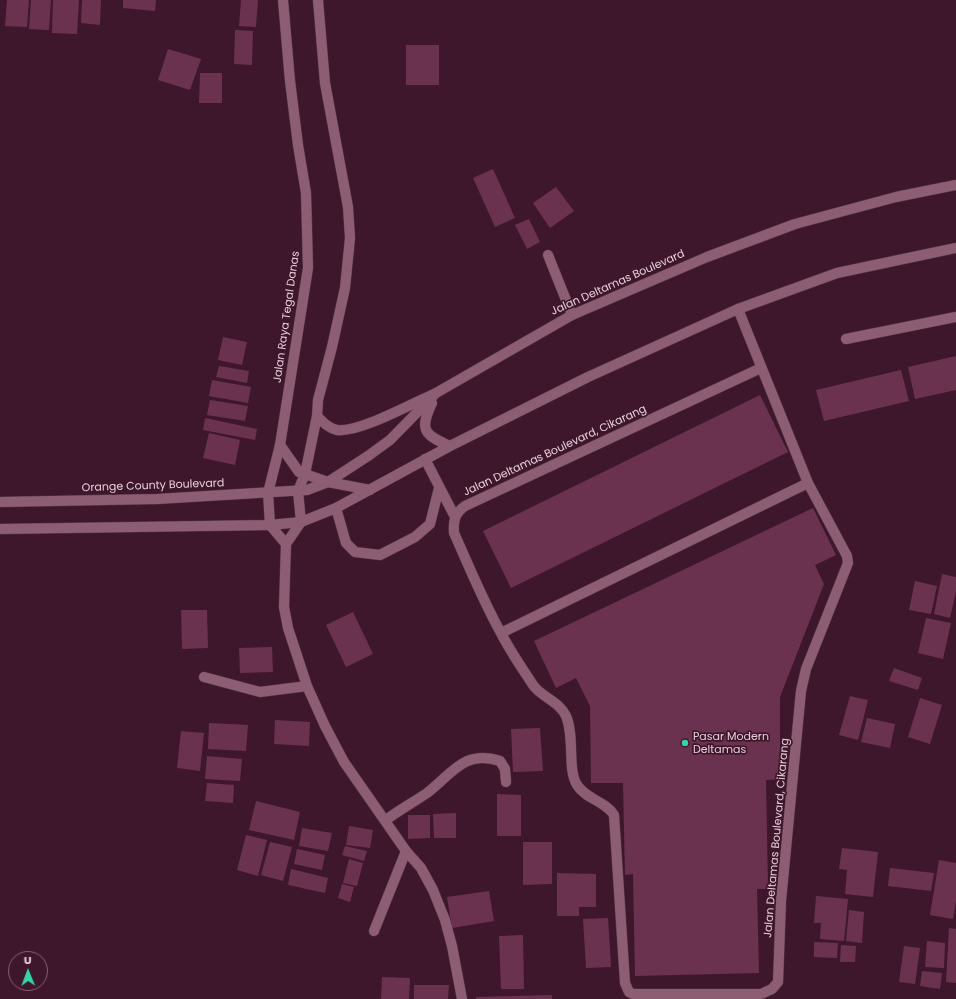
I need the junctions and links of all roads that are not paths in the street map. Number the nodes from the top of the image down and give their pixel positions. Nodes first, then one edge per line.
1 (283, 0) edge
2 (318, 0) edge
3 (956, 185) edge
4 (956, 248) edge
5 (548, 255) dead end
6 (738, 309) junction
7 (572, 315) junction
8 (956, 317) edge
9 (846, 339) dead end
10 (761, 368) junction
11 (436, 394) junction
12 (317, 416) junction
13 (280, 445) junction
14 (450, 446) junction
15 (425, 459) junction
16 (305, 474) junction
17 (328, 482) junction
18 (808, 483) junction
19 (439, 488) junction
20 (302, 490) junction
21 (370, 490) junction
22 (268, 493) junction
23 (0, 502) edge
24 (336, 508) junction
25 (455, 517) junction
26 (301, 522) junction
27 (270, 525) junction
28 (0, 529) edge
29 (286, 544) junction
30 (501, 633) junction
31 (204, 677) dead end
32 (307, 686) junction
33 (506, 782) dead end
34 (386, 820) junction
35 (406, 851) junction
36 (374, 931) dead end
37 (462, 999) edge

1 - 13 main road, Jalan Raya Tegal Danas
2 - 12 main road
3 - 7 main road, Jalan Deltamas Boulevard
4 - 6 main road
5 - 7 main road
6 - 10 main road, Jalan Deltamas Boulevard, Cikarang
6 - 14 main road
7 - 11 main road, Jalan Deltamas Boulevard
8 - 9 main road
10 - 18 main road, Jalan Deltamas Boulevard, Cikarang
10 - 25 main road, Jalan Deltamas Boulevard, Cikarang
11 - 12 main road
11 - 14 main road
11 - 17 main road, Jalan Deltamas Boulevard
12 - 16 main road
13 - 16 main road
13 - 22 main road, Jalan Raya Tegal Danas
14 - 15 main road
15 - 19 main road
15 - 21 main road
16 - 17 main road
16 - 20 main road
17 - 20 main road, Jalan Deltamas Boulevard
17 - 21 main road
18 - 30 main road
18 - 30 main road, Jalan Deltamas Boulevard, Cikarang
19 - 24 main road
19 - 25 main road
20 - 22 main road, Orange County Boulevard
20 - 26 main road
21 - 24 main road
22 - 23 main road, Orange County Boulevard
22 - 27 main road, Jalan Raya Tegal Danas
24 - 26 main road
25 - 30 main road, Jalan Deltamas Boulevard, Cikarang
26 - 27 main road
26 - 29 main road
27 - 28 main road
27 - 29 main road
29 - 32 main road
31 - 32 main road
32 - 34 main road
33 - 34 main road
34 - 35 main road
35 - 36 main road
35 - 37 main road

